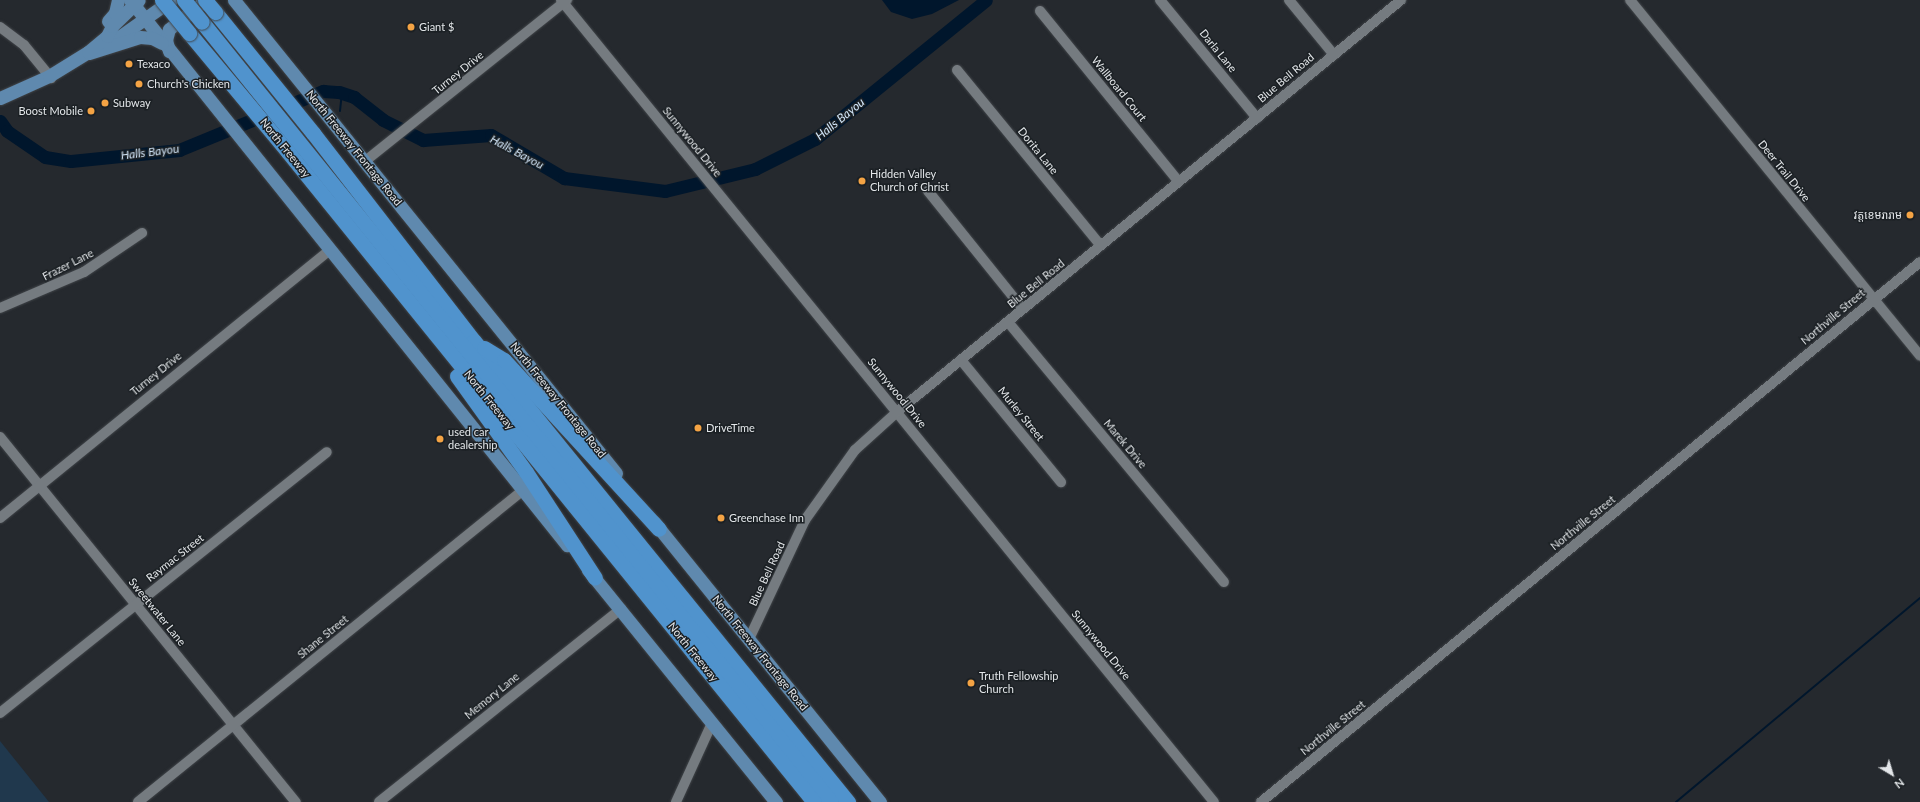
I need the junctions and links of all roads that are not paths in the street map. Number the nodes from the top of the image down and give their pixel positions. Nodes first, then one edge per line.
1 (118, 0) edge
2 (162, 0) edge
3 (171, 0) edge
4 (184, 0) edge
5 (205, 0) edge
6 (224, 0) edge
7 (234, 0) edge
8 (1160, 0) edge
9 (1289, 0) edge
10 (1401, 0) edge
11 (1630, 0) edge
12 (563, 1) edge
13 (134, 2) edge
14 (1040, 11) dead end
15 (144, 19) junction
16 (0, 27) edge
17 (107, 36) junction
18 (166, 48) junction
19 (88, 52) junction
20 (1334, 55) junction
21 (957, 70) dead end
22 (295, 73) junction
23 (50, 77) junction
24 (0, 98) edge
25 (1257, 118) junction
26 (294, 148) junction
27 (364, 162) junction
28 (1179, 182) junction
29 (928, 191) dead end
30 (142, 233) dead end
31 (1101, 246) junction
32 (329, 251) junction
33 (1920, 262) edge
34 (1874, 299) junction
35 (0, 308) edge
36 (1024, 309) junction
37 (1008, 322) junction
38 (474, 341) junction
39 (442, 343) junction
40 (1920, 356) edge
41 (961, 360) junction
42 (897, 412) junction
43 (0, 437) edge
44 (327, 452) dead end
45 (1061, 482) dead end
46 (39, 486) junction
47 (522, 491) junction
48 (0, 518) edge
49 (659, 529) junction
50 (595, 578) junction
51 (1224, 582) dead end
52 (135, 605) junction
53 (620, 608) junction
54 (749, 639) junction
55 (0, 713) edge
56 (712, 723) junction
57 (234, 725) junction
58 (138, 802) edge
59 (296, 802) edge
60 (379, 802) edge
61 (676, 802) edge
62 (776, 802) edge
63 (814, 802) edge
64 (831, 802) edge
65 (848, 802) edge
66 (880, 802) edge
67 (1214, 802) edge
68 (1261, 802) edge

1 - 19 main road
2 - 26 highway, North Freeway, bridge
3 - 15 main road
4 - 26 highway, North Freeway, bridge
5 - 18 main road
5 - 38 highway, bridge
6 - 22 main road
7 - 22 main road, North Freeway Frontage Road
8 - 25 street, Darla Lane
9 - 20 street
10 - 20 street, Blue Bell Road
11 - 34 street, Deer Trail Drive
12 - 27 street, Turney Drive
12 - 42 street, Sunnywood Drive
13 - 15 main road
13 - 17 main road
14 - 28 street, Wallboard Court
15 - 17 main road
15 - 18 main road
16 - 23 street
17 - 19 main road
18 - 19 main road
18 - 32 main road
19 - 23 main road
20 - 25 street, Blue Bell Road
21 - 31 street, Dorita Lane
22 - 27 main road, North Freeway Frontage Road
23 - 24 main road
25 - 28 street, Blue Bell Road
26 - 39 highway, North Freeway
26 - 64 highway, North Freeway
27 - 49 main road, North Freeway Frontage Road
28 - 31 street, Blue Bell Road
29 - 36 street
30 - 35 street, Frazer Lane
31 - 36 street, Blue Bell Road
32 - 46 street, Turney Drive
32 - 47 main road
33 - 34 street, Northville Street
34 - 40 street, Deer Trail Drive
34 - 68 street, Northville Street
36 - 37 street, Blue Bell Road
37 - 41 street, Blue Bell Road
37 - 51 street, Marek Drive
38 - 49 highway
38 - 65 highway
39 - 50 highway
39 - 63 highway, North Freeway
41 - 42 street, Blue Bell Road
41 - 45 street, Murley Street
42 - 54 street, Blue Bell Road
42 - 67 street, Sunnywood Drive
43 - 46 street, Sweetwater Lane
44 - 52 street, Raymac Street
46 - 48 street, Turney Drive
46 - 52 street, Sweetwater Lane
47 - 50 main road
47 - 57 street, Shane Street
49 - 54 main road, North Freeway Frontage Road
50 - 53 main road
52 - 55 street, Raymac Street
52 - 57 street, Sweetwater Lane
53 - 56 main road
53 - 60 street, Memory Lane
54 - 66 main road, North Freeway Frontage Road
56 - 61 street
56 - 62 main road
57 - 58 street, Shane Street
57 - 59 street, Sweetwater Lane

